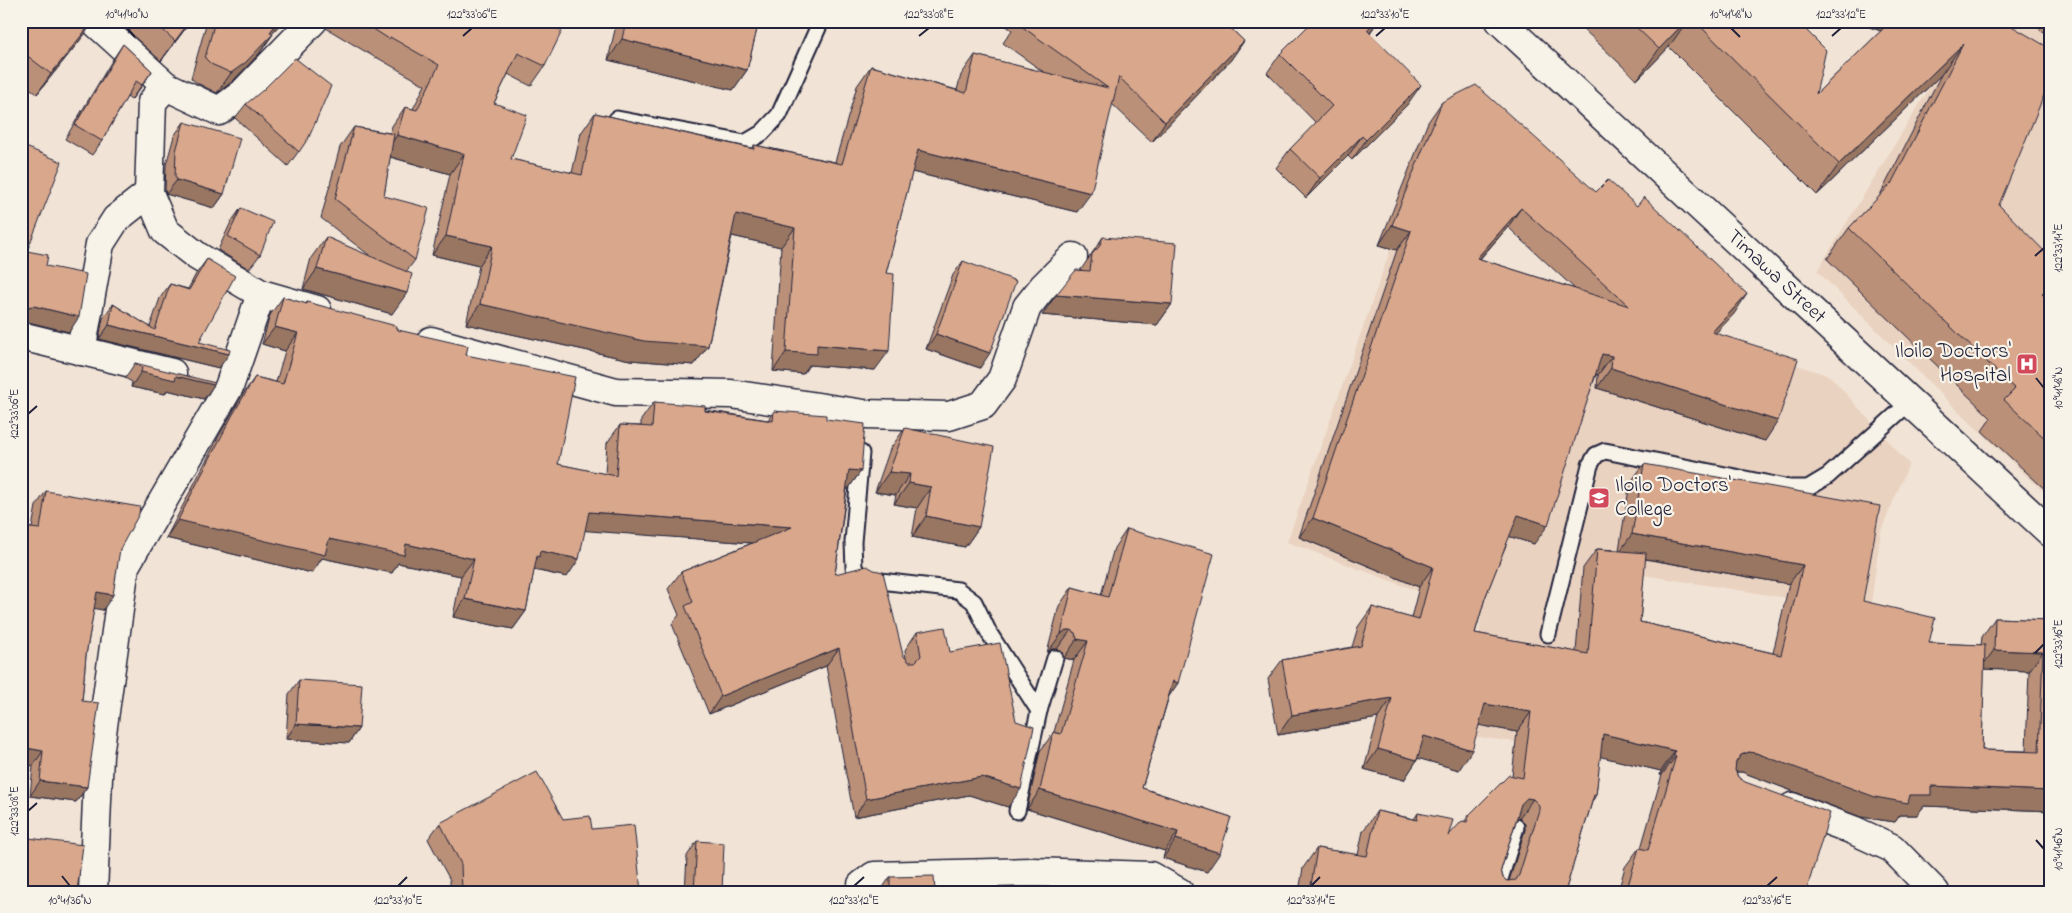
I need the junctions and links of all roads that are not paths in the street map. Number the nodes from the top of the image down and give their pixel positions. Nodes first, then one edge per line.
1 (94, 21) edge
2 (313, 21) edge
3 (821, 21) edge
4 (1500, 21) edge
5 (166, 86) junction
6 (617, 119) edge
7 (149, 193) junction
8 (1073, 257) dead end
9 (260, 294) junction
10 (337, 315) edge
11 (405, 334) edge
12 (21, 336) edge
13 (81, 352) junction
14 (229, 387) junction
15 (1910, 402) junction
16 (864, 414) junction
17 (2051, 533) edge
18 (880, 582) junction
19 (884, 599) edge
20 (1548, 634) dead end
21 (1055, 658) dead end
22 (1039, 711) junction
23 (1773, 800) edge
24 (1017, 811) dead end
25 (1516, 827) edge
26 (92, 892) edge
27 (862, 892) edge
28 (1179, 892) edge
29 (1496, 892) edge
30 (1934, 892) edge

1 - 5 street
2 - 5 street
3 - 6 lane
4 - 15 street, Timawa Street
5 - 7 street
7 - 9 street
7 - 13 street
8 - 16 street
9 - 10 street
9 - 14 street
11 - 16 street
12 - 13 street
13 - 14 street
14 - 26 street
15 - 17 street, Timawa Street
15 - 20 lane
16 - 18 lane
18 - 19 lane
18 - 22 lane
21 - 22 lane
22 - 24 lane
23 - 30 street
25 - 29 lane
27 - 28 street

